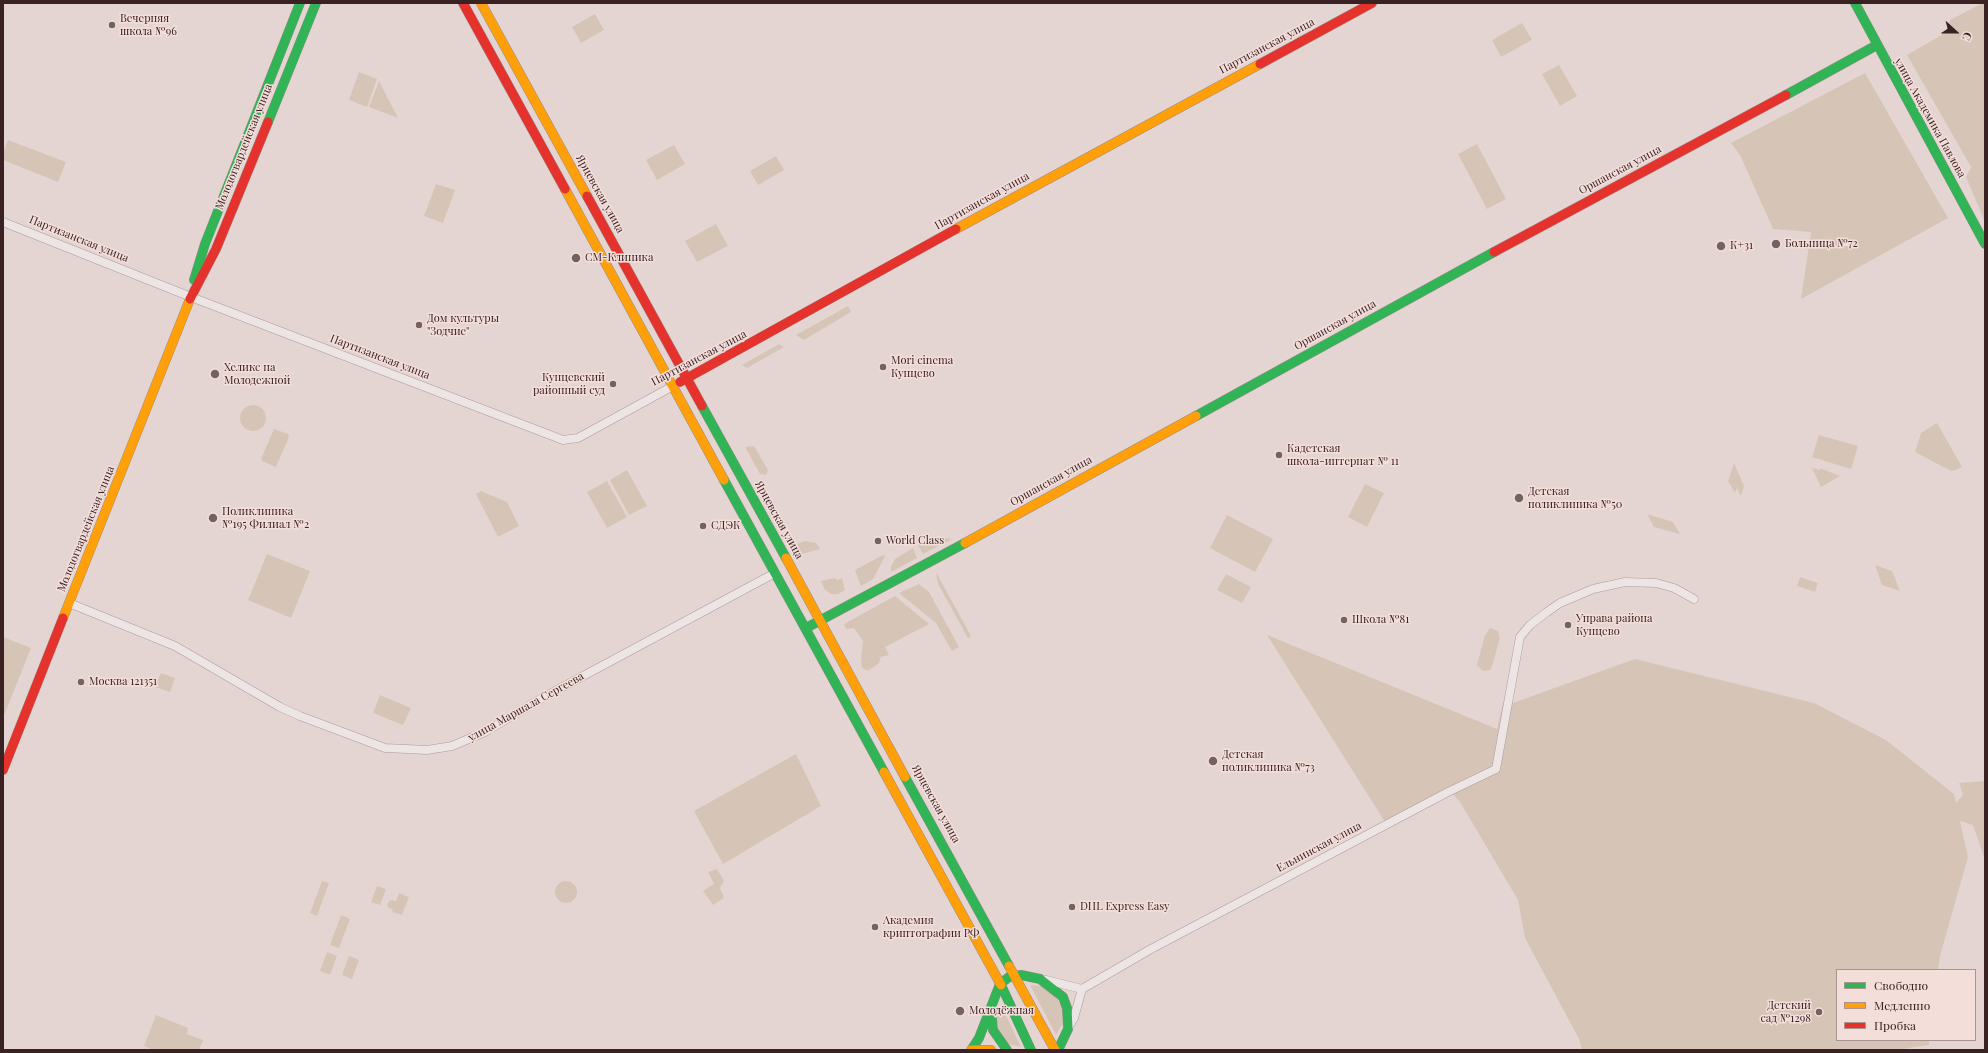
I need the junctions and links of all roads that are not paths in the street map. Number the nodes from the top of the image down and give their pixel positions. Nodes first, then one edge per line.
1 (300, 3) edge
2 (316, 3) edge
3 (463, 3) edge
4 (481, 3) edge
5 (1372, 3) edge
6 (1854, 3) edge
7 (1877, 45) junction
8 (3, 222) edge
9 (1985, 244) edge
10 (192, 297) junction
11 (687, 378) junction
12 (673, 386) junction
13 (775, 573) junction
14 (1694, 599) dead end
15 (69, 603) junction
16 (820, 620) junction
17 (806, 628) junction
18 (3, 770) edge
19 (1015, 975) junction
20 (1040, 979) junction
21 (1000, 984) junction
22 (1082, 989) junction
23 (991, 1007) junction
24 (1068, 1029) junction
25 (972, 1050) edge
26 (991, 1050) edge
27 (1007, 1050) edge
28 (1031, 1050) edge
29 (1055, 1050) edge
30 (1058, 1050) edge

1 - 10 street, Молодогвардейская улица
2 - 10 street, Молодогвардейская улица
3 - 12 street
4 - 11 street, Ярцевская улица
5 - 11 street, Партизанская улица
6 - 7 street, улица Академика Павлова
7 - 9 street, улица Академика Павлова
7 - 16 street, Оршанская улица
8 - 10 street, Партизанская улица
10 - 12 street, Партизанская улица
10 - 15 street, Молодогвардейская улица
11 - 12 street, Партизанская улица
11 - 16 street, Ярцевская улица
12 - 13 street
13 - 15 street, улица Маршала Сергеева
13 - 17 street
14 - 22 street, Ельнинская улица
15 - 18 street, Молодогвардейская улица
16 - 17 street, Оршанская улица
16 - 19 street, Ярцевская улица
17 - 21 street
19 - 20 street
19 - 21 street
19 - 29 street, Ярцевская улица
20 - 22 street
20 - 24 street
21 - 23 street
21 - 28 street
22 - 24 street
23 - 25 street
23 - 27 street
24 - 30 street
25 - 26 street

